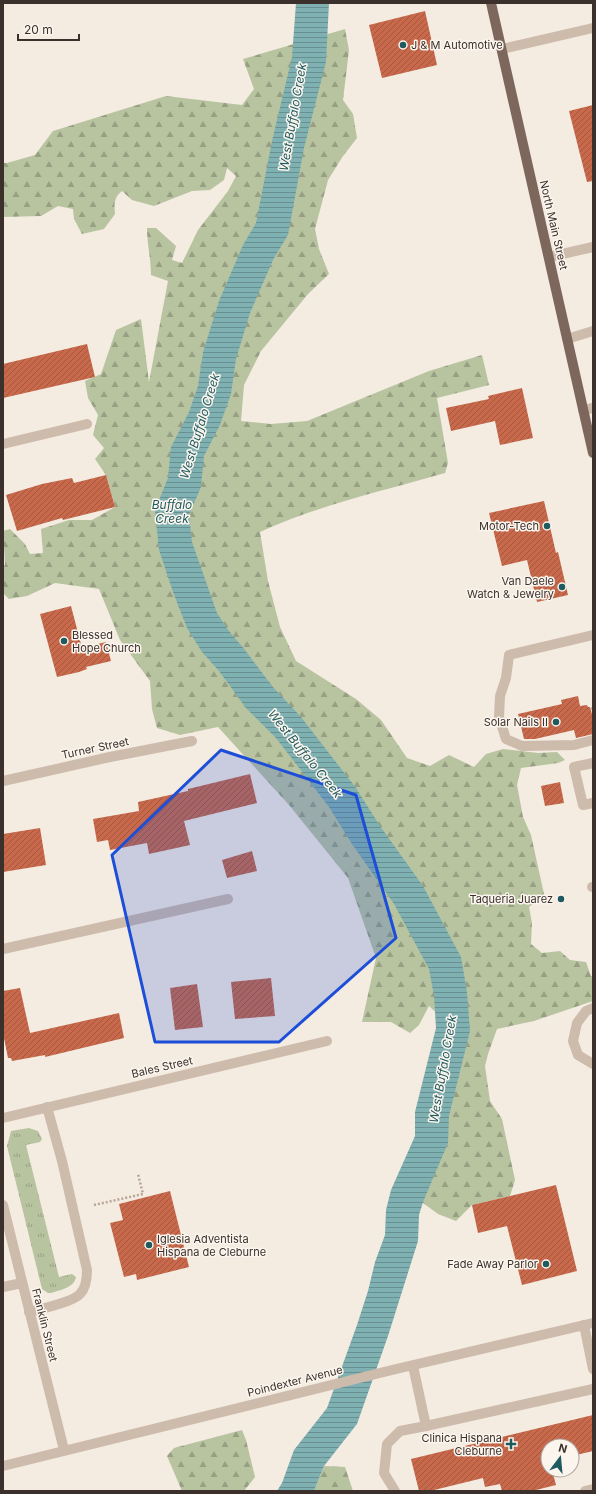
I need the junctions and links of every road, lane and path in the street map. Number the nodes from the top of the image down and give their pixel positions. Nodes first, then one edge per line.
1 (491, 3) edge
2 (593, 28) edge
3 (502, 49) junction
4 (593, 246) edge
5 (549, 257) junction
6 (593, 331) edge
7 (567, 339) junction
8 (588, 409) edge
9 (87, 424) dead end
10 (3, 444) edge
11 (593, 453) edge
12 (593, 635) edge
13 (593, 740) edge
14 (192, 741) dead end
15 (593, 763) edge
16 (3, 781) edge
17 (593, 803) edge
18 (228, 900) dead end
19 (3, 949) edge
20 (593, 1008) edge
21 (327, 1041) dead end
22 (593, 1064) edge
23 (47, 1107) junction
24 (3, 1118) edge
25 (138, 1174) dead end
26 (3, 1205) edge
27 (94, 1205) dead end
28 (22, 1283) junction
29 (3, 1287) edge
30 (29, 1312) junction
31 (588, 1324) edge
32 (413, 1366) junction
33 (593, 1369) edge
34 (593, 1390) edge
35 (426, 1426) junction
36 (64, 1450) junction
37 (3, 1466) edge
38 (593, 1489) edge
39 (395, 1491) edge
40 (585, 1491) edge

1 - 3 main road, North Main Street
2 - 3 street
3 - 5 main road, North Main Street
4 - 5 street
5 - 7 main road, North Main Street
6 - 7 street
7 - 8 main road, North Main Street
8 - 11 main road, North Main Street
9 - 10 street
12 - 13 street
14 - 16 street, Turner Street
15 - 17 street
18 - 19 street
20 - 22 street
21 - 23 street, Bales Street
23 - 24 street, Bales Street
23 - 30 street
25 - 27 path
26 - 28 street, Franklin Street
28 - 29 street
28 - 30 street, Franklin Street
30 - 36 street, Franklin Street
31 - 32 street, Poindexter Avenue
31 - 33 street
32 - 35 street
32 - 36 street, Poindexter Avenue
34 - 35 street
35 - 39 street
36 - 37 street, Poindexter Avenue
38 - 40 street

